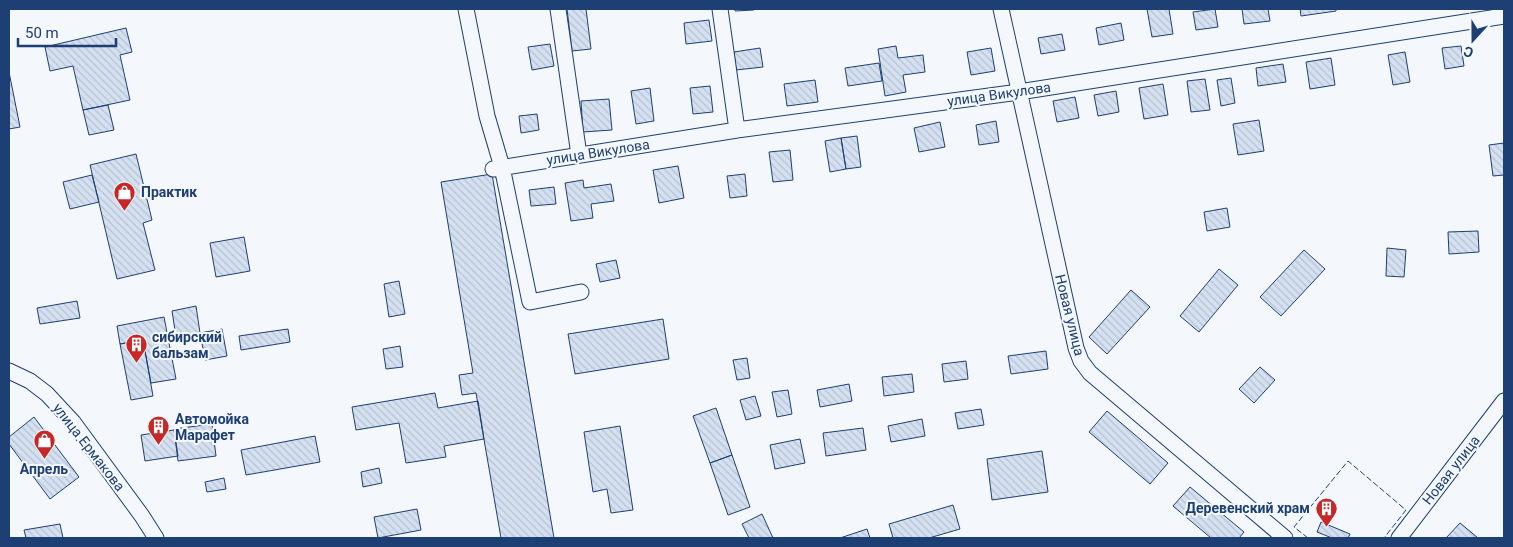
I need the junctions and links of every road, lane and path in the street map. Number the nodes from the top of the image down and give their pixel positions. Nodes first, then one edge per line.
1 (466, 9) edge
2 (558, 9) edge
3 (720, 9) edge
4 (1001, 9) edge
5 (1504, 16) edge
6 (1019, 92) junction
7 (737, 130) junction
8 (579, 155) junction
9 (498, 168) junction
10 (581, 292) dead end
11 (9, 371) edge
12 (1504, 401) edge
13 (156, 538) edge
14 (1285, 538) edge
15 (1399, 538) edge

1 - 9 street
2 - 8 street
3 - 7 street
4 - 6 street, Новая улица
5 - 6 street, улица Викулова
6 - 7 street, улица Викулова
6 - 14 street, Новая улица
7 - 8 street, улица Викулова
8 - 9 street, улица Викулова
9 - 10 street
11 - 13 street, улица Ермакова
12 - 15 street, Новая улица

